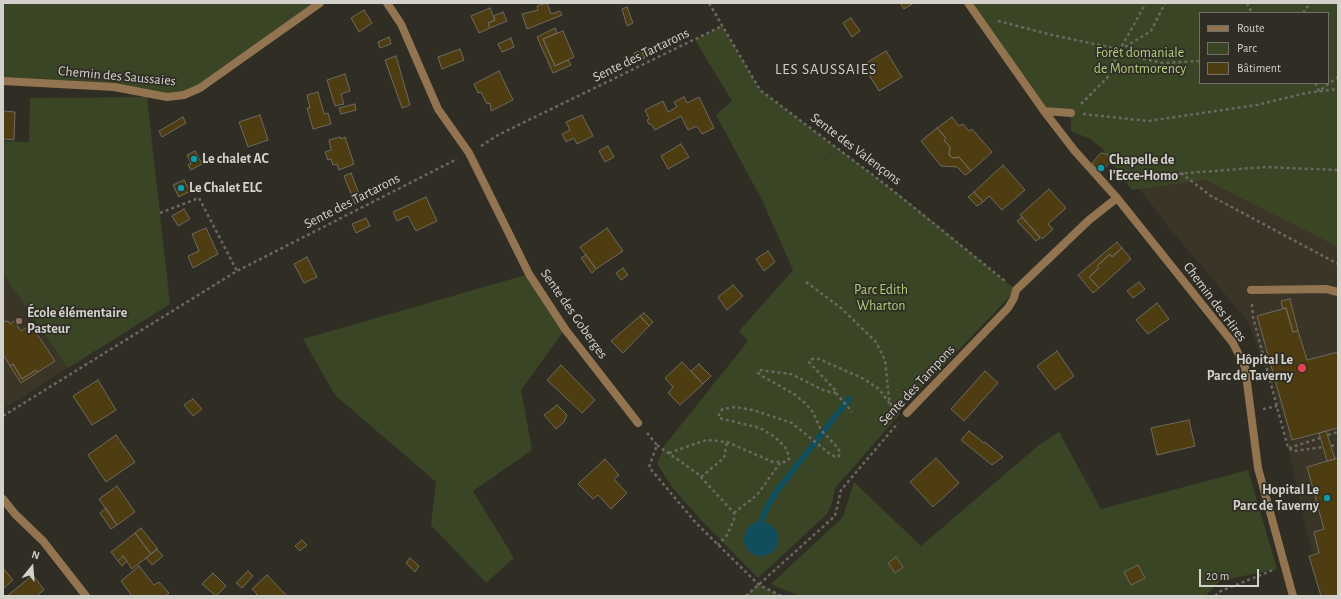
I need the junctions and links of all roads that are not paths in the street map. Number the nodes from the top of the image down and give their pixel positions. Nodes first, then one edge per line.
1 (320, 3) edge
2 (387, 3) edge
3 (968, 3) edge
4 (3, 82) edge
5 (1044, 111) junction
6 (1071, 113) road end
7 (1117, 198) junction
8 (1251, 290) road end
9 (1338, 292) edge
10 (907, 413) road end
11 (638, 423) road end
12 (3, 498) edge
13 (86, 596) edge
14 (1293, 596) edge

1 - 4 street, Chemin des Saussaies
2 - 11 street, Sente des Goberges
3 - 5 street, Chemin des Hires
5 - 6 street
5 - 7 street, Chemin des Hires
7 - 10 street, Sente des Tampons
7 - 14 street, Chemin des Hires
8 - 9 street
12 - 13 street

